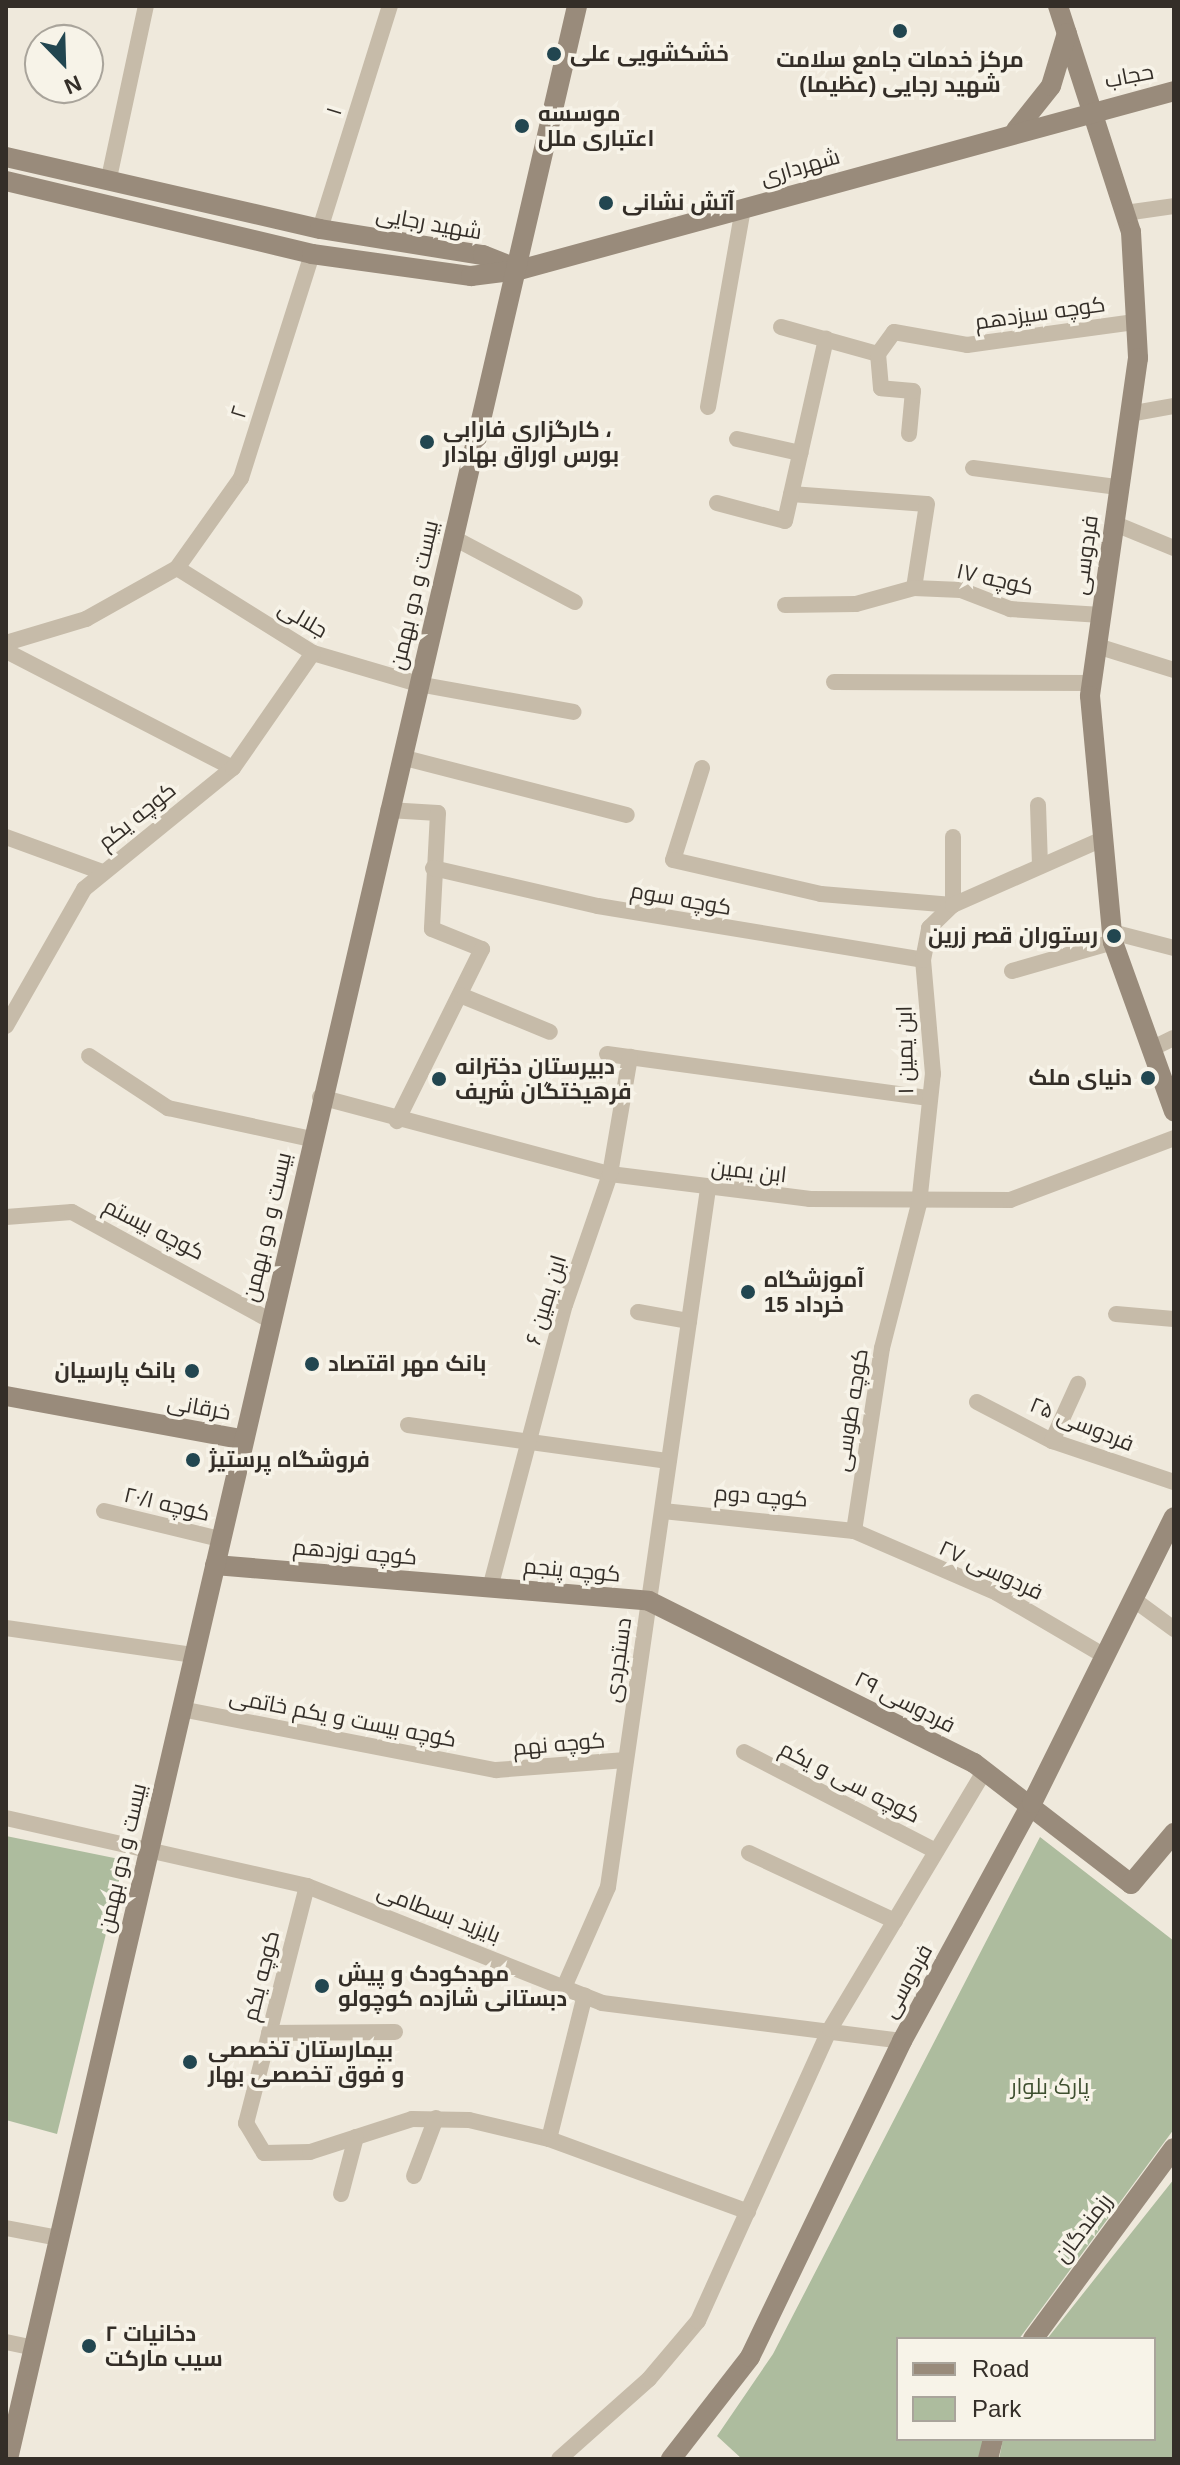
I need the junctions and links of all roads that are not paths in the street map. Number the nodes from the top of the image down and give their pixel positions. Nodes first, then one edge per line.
1 (146, 6) edge
2 (390, 6) edge
3 (577, 6) edge
4 (1058, 6) edge
5 (1067, 33) junction
6 (1174, 91) edge
7 (1093, 108) junction
8 (1016, 130) junction
9 (6, 157) edge
10 (109, 178) junction
11 (6, 181) edge
12 (1174, 206) edge
13 (743, 209) junction
14 (1125, 213) junction
15 (320, 229) junction
16 (312, 254) junction
17 (519, 270) junction
18 (1136, 322) junction
19 (781, 327) dead end
20 (826, 339) junction
21 (878, 354) junction
22 (1174, 406) edge
23 (708, 407) dead end
24 (1129, 414) junction
25 (909, 434) dead end
26 (737, 439) dead end
27 (800, 453) junction
28 (973, 468) dead end
29 (1118, 487) junction
30 (791, 494) junction
31 (717, 503) dead end
32 (1113, 523) junction
33 (452, 537) junction
34 (1174, 548) edge
35 (177, 568) junction
36 (914, 588) junction
37 (575, 602) dead end
38 (785, 605) dead end
39 (1101, 615) junction
40 (6, 643) edge
41 (1097, 646) junction
42 (6, 651) edge
43 (313, 653) junction
44 (1174, 670) edge
45 (834, 682) dead end
46 (1092, 683) junction
47 (418, 684) junction
48 (573, 712) dead end
49 (401, 757) junction
50 (233, 768) junction
51 (702, 768) dead end
52 (1038, 805) dead end
53 (388, 810) junction
54 (627, 815) dead end
55 (6, 837) edge
56 (953, 837) dead end
57 (1098, 841) junction
58 (1040, 866) junction
59 (433, 868) junction
60 (102, 872) junction
61 (953, 905) junction
62 (1112, 937) junction
63 (1174, 948) edge
64 (923, 960) junction
65 (1012, 971) dead end
66 (6, 990) edge
67 (460, 995) junction
68 (23, 997) junction
69 (6, 1026) edge
70 (550, 1032) dead end
71 (1174, 1038) edge
72 (1151, 1049) junction
73 (607, 1054) dead end
74 (89, 1056) dead end
75 (630, 1057) junction
76 (320, 1097) junction
77 (929, 1098) junction
78 (1174, 1111) edge
79 (397, 1121) junction
80 (1174, 1138) edge
81 (311, 1139) junction
82 (610, 1174) junction
83 (708, 1189) junction
84 (919, 1204) junction
85 (6, 1217) edge
86 (638, 1312) dead end
87 (1116, 1314) dead end
88 (1174, 1319) edge
89 (271, 1321) junction
90 (689, 1321) junction
91 (1078, 1384) dead end
92 (6, 1396) edge
93 (977, 1402) dead end
94 (408, 1425) dead end
95 (241, 1439) junction
96 (530, 1440) junction
97 (1052, 1441) junction
98 (669, 1461) junction
99 (1174, 1482) edge
100 (104, 1511) dead end
101 (663, 1511) junction
102 (1174, 1517) edge
103 (854, 1531) junction
104 (220, 1539) junction
105 (215, 1565) junction
106 (490, 1588) junction
107 (1133, 1599) junction
108 (649, 1601) junction
109 (6, 1628) edge
110 (1174, 1629) edge
111 (194, 1655) junction
112 (1105, 1656) junction
113 (181, 1709) junction
114 (744, 1752) dead end
115 (626, 1760) junction
116 (496, 1770) joint
117 (985, 1770) junction
118 (1032, 1803) junction
119 (6, 1818) edge
120 (1174, 1833) edge
121 (150, 1846) junction
122 (936, 1851) junction
123 (749, 1853) dead end
124 (307, 1886) junction
125 (895, 1921) junction
126 (565, 1985) junction
127 (585, 1995) junction
128 (830, 2029) junction
129 (395, 2032) dead end
130 (269, 2033) junction
131 (902, 2041) junction
132 (436, 2118) junction
133 (356, 2137) junction
134 (549, 2139) junction
135 (1174, 2148) edge
136 (414, 2176) dead end
137 (341, 2194) dead end
138 (748, 2212) junction
139 (6, 2228) edge
140 (59, 2238) junction
141 (1034, 2337) edge
142 (6, 2342) edge
143 (34, 2348) junction
144 (8, 2459) edge
145 (559, 2459) edge
146 (671, 2459) edge

1 - 10 street
2 - 15 street, ۱
3 - 17 main road, بیست و دو بهمن
4 - 5 main road, فردوسی
5 - 7 main road, فردوسی
5 - 8 main road
6 - 7 main road, حجاب
7 - 8 main road, شهرداری
7 - 14 main road, فردوسی
8 - 13 main road, شهرداری
9 - 10 main road, شهید رجایی
10 - 15 main road, شهید رجایی
11 - 16 main road, شهید رجایی
12 - 14 street
13 - 17 main road, شهرداری
13 - 23 street
14 - 18 main road, فردوسی
15 - 17 main road, شهید رجایی
16 - 17 main road, شهید رجایی
16 - 35 street, ۲
17 - 33 main road, بیست و دو بهمن
18 - 21 street, کوچه سیزدهم
18 - 24 main road, فردوسی
19 - 20 street
20 - 21 street
20 - 27 street
21 - 25 street
22 - 24 street
24 - 29 main road, فردوسی
26 - 27 street
27 - 30 street
28 - 29 street
29 - 32 main road, فردوسی
30 - 31 street
30 - 36 street
32 - 34 street
32 - 39 main road, فردوسی
33 - 37 street
33 - 47 main road, بیست و دو بهمن
35 - 40 street
35 - 43 street, جلالی
36 - 38 street, ۱۷ کوچه
36 - 39 street, ۱۷ کوچه
39 - 41 main road, فردوسی
41 - 44 street
41 - 46 main road, فردوسی
42 - 50 street
43 - 47 street, جلالی
43 - 50 street, کوچه یکم
45 - 46 street
46 - 57 main road, فردوسی
47 - 48 street, جلالی
47 - 49 main road, بیست و دو بهمن
49 - 53 main road, بیست و دو بهمن
49 - 54 street
50 - 60 street, کوچه یکم
51 - 61 street
52 - 58 street
53 - 59 street
53 - 76 main road, بیست و دو بهمن
55 - 60 street
56 - 61 street
57 - 58 street
57 - 62 main road, فردوسی
58 - 61 street
59 - 64 street, کوچه سوم
59 - 67 street
60 - 68 street, کوچه یکم
61 - 64 street, ابن یمین ۱
62 - 63 street
62 - 65 street
62 - 72 main road, فردوسی
64 - 77 street, ابن یمین ۱
66 - 68 street
67 - 70 street
67 - 79 street
68 - 69 street, کوچه یکم
71 - 72 street
72 - 78 main road, فردوسی
73 - 75 street
74 - 81 street
75 - 77 street
75 - 82 street, ابن یمین ۶
76 - 79 street, ابن یمین
76 - 81 main road, بیست و دو بهمن
77 - 84 street, ابن یمین ۱
79 - 82 street, ابن یمین
80 - 84 street, ابن یمین
81 - 89 main road, بیست و دو بهمن
82 - 83 street, ابن یمین
82 - 96 street, ابن یمین ۶
83 - 84 street, ابن یمین
83 - 90 street, دستجردی
84 - 103 street, کوچه طوسی
85 - 89 street, کوچه بیستم
86 - 90 street
87 - 88 street
89 - 95 main road, بیست و دو بهمن
90 - 98 street, دستجردی
91 - 97 street
92 - 95 main road, خرقانی
93 - 97 street, فردوسی ۲۵
94 - 96 street
95 - 104 main road, بیست و دو بهمن
96 - 98 street
96 - 106 street
97 - 99 street, فردوسی ۲۵
98 - 101 street, دستجردی
100 - 104 street, کوچه ۲۰/۱
101 - 103 street, کوچه دوم
101 - 108 street, دستجردی
102 - 107 main road, فردوسی
103 - 112 street, فردوسی ۲۷
104 - 105 main road, بیست و دو بهمن
105 - 106 main road, کوچه نوزدهم
105 - 111 main road, بیست و دو بهمن
106 - 108 main road, کوچه پنجم
107 - 110 street
107 - 112 main road, فردوسی
108 - 115 street, دستجردی
108 - 117 main road, فردوسی ۲۹
109 - 111 street
111 - 113 main road, بیست و دو بهمن
112 - 118 main road, فردوسی
113 - 116 street, کوچه بیست و یکم خاتمی
113 - 121 main road, بیست و دو بهمن
114 - 122 street, کوچه سی و یکم
115 - 116 street, کوچه نهم
115 - 126 street, دستجردی
117 - 118 main road, فردوسی ۲۹
117 - 122 street
118 - 120 main road, فردوسی ۲۹
118 - 131 main road, فردوسی
119 - 121 street, بایزید بسطامی
121 - 124 street, بایزید بسطامی
121 - 140 main road, بیست و دو بهمن
122 - 125 street
123 - 125 street
124 - 126 street, بایزید بسطامی
124 - 130 street, کوچه یکم
125 - 128 street
126 - 127 street, بایزید بسطامی
127 - 128 street, بایزید بسطامی
127 - 134 street
128 - 131 street, بایزید بسطامی
128 - 138 street
129 - 130 street
130 - 133 street, کوچه یکم
131 - 146 main road, فردوسی
132 - 133 street
132 - 134 street
132 - 136 street
133 - 137 street
134 - 138 street
135 - 141 main road, رزمندگان
138 - 145 street
139 - 140 street
140 - 143 main road, بیست و دو بهمن
142 - 143 street
143 - 144 main road, بیست و دو بهمن

